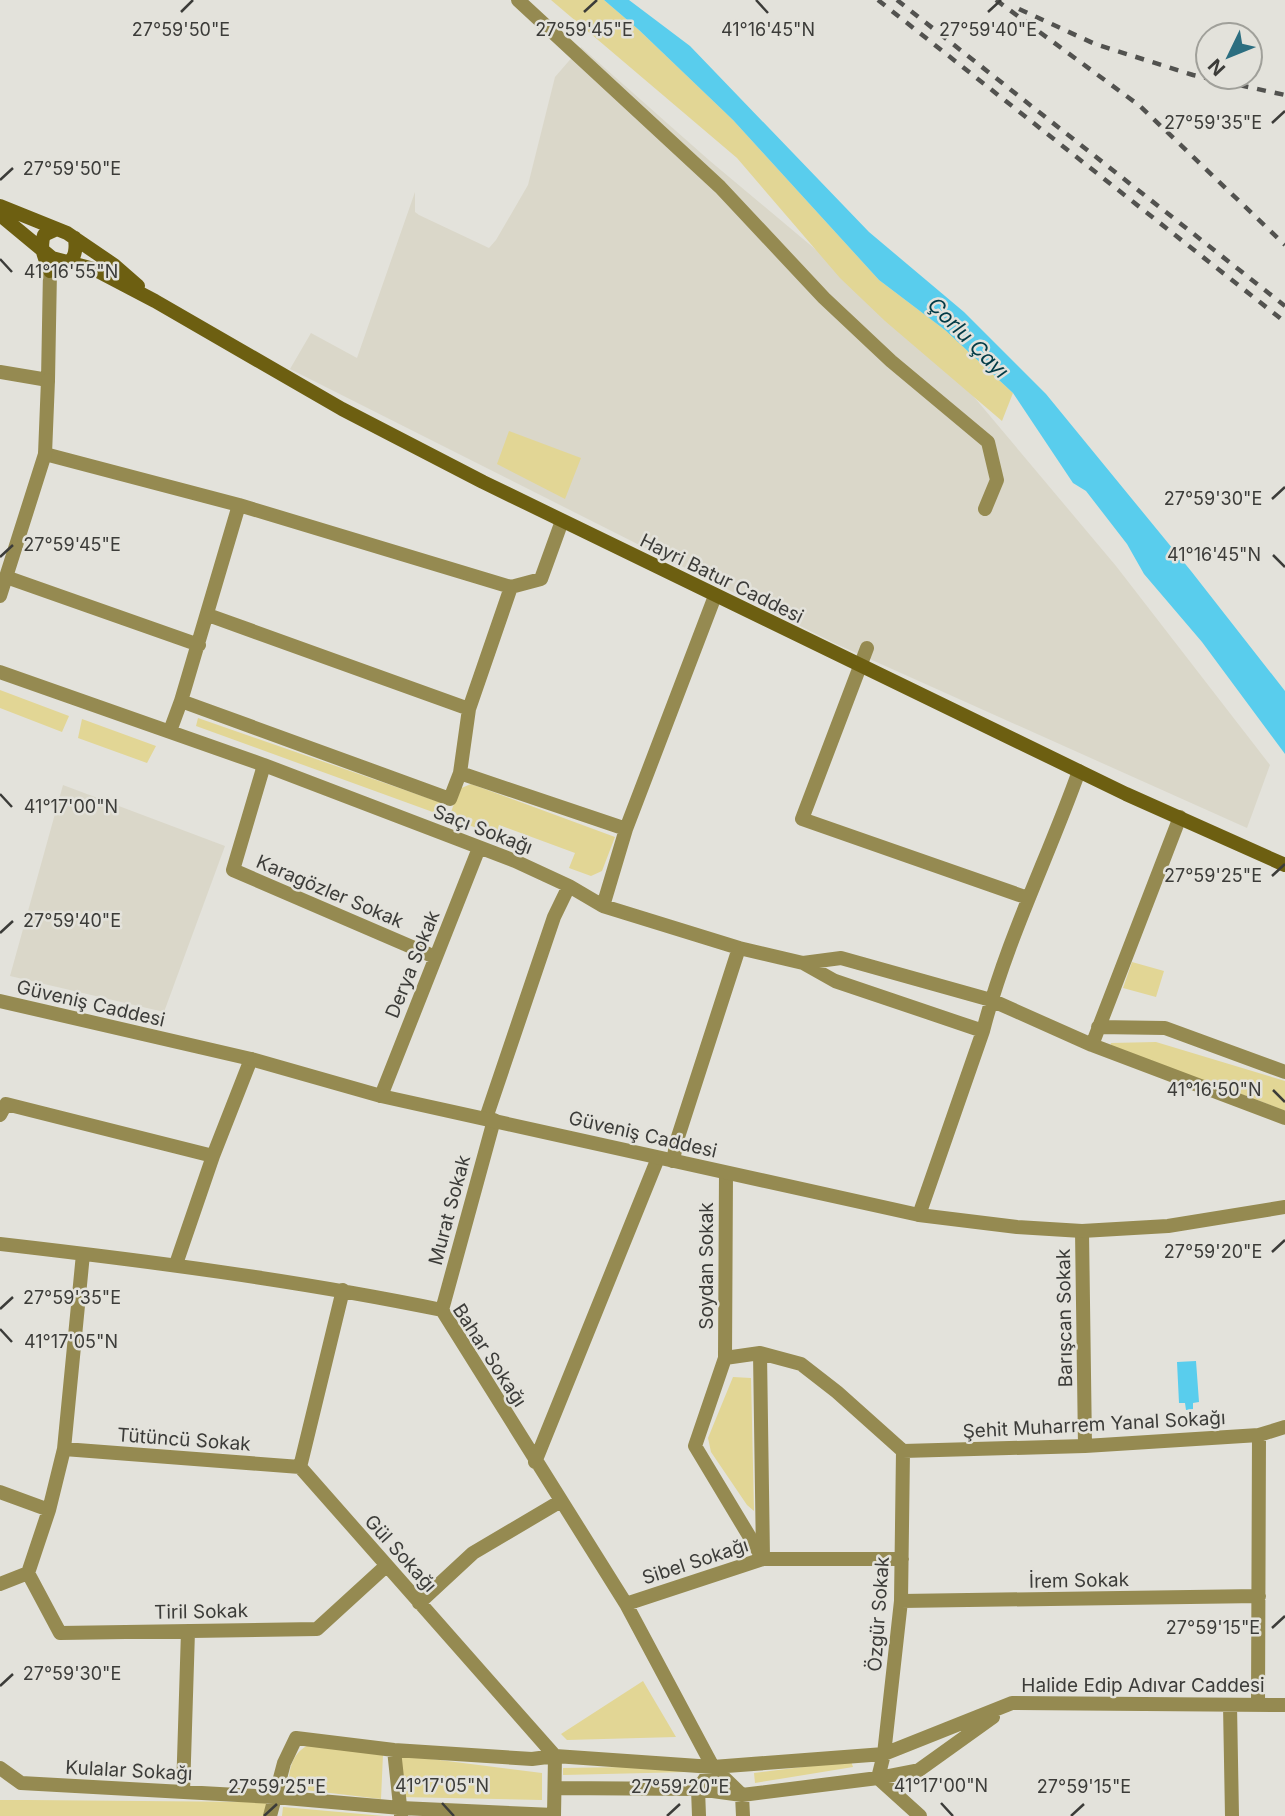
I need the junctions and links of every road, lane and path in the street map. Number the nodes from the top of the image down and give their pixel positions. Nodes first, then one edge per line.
1 (518, 0) edge
2 (0, 206) edge
3 (0, 215) edge
4 (57, 229) junction
5 (75, 238) junction
6 (41, 249) junction
7 (69, 262) junction
8 (50, 271) junction
9 (155, 301) junction
10 (0, 372) edge
11 (48, 380) junction
12 (45, 454) junction
13 (239, 505) junction
14 (985, 509) dead end
15 (562, 521) junction
16 (6, 577) junction
17 (511, 587) junction
18 (0, 596) edge
19 (715, 596) junction
20 (208, 615) junction
21 (199, 645) junction
22 (867, 648) dead end
23 (860, 666) junction
24 (0, 672) edge
25 (181, 701) junction
26 (469, 709) junction
27 (170, 731) junction
28 (264, 765) junction
29 (1079, 771) junction
30 (460, 773) junction
31 (1181, 817) junction
32 (626, 829) junction
33 (479, 848) junction
34 (1285, 865) edge
35 (569, 886) junction
36 (1028, 898) junction
37 (603, 906) junction
38 (739, 948) junction
39 (435, 957) junction
40 (803, 963) junction
41 (991, 1000) junction
42 (0, 1001) edge
43 (1098, 1027) junction
44 (983, 1031) junction
45 (1091, 1045) junction
46 (251, 1059) junction
47 (1285, 1072) edge
48 (381, 1096) junction
49 (0, 1115) edge
50 (1285, 1118) edge
51 (490, 1119) junction
52 (213, 1156) junction
53 (666, 1160) junction
54 (726, 1173) junction
55 (1285, 1207) edge
56 (919, 1215) junction
57 (1082, 1231) junction
58 (0, 1244) edge
59 (83, 1254) junction
60 (176, 1264) junction
61 (343, 1290) junction
62 (442, 1310) junction
63 (760, 1353) junction
64 (725, 1359) junction
65 (1285, 1427) edge
66 (1259, 1435) junction
67 (1085, 1446) junction
68 (64, 1449) junction
69 (904, 1451) junction
70 (535, 1462) junction
71 (300, 1467) junction
72 (0, 1492) edge
73 (561, 1501) junction
74 (49, 1510) junction
75 (763, 1559) junction
76 (902, 1559) junction
77 (386, 1566) junction
78 (28, 1573) junction
79 (0, 1584) edge
80 (1259, 1597) junction
81 (901, 1601) junction
82 (419, 1603) junction
83 (626, 1604) junction
84 (188, 1631) junction
85 (1012, 1703) junction
86 (1230, 1705) junction
87 (1258, 1705) junction
88 (1285, 1705) edge
89 (394, 1750) junction
90 (884, 1754) junction
91 (555, 1756) junction
92 (713, 1767) junction
93 (0, 1768) edge
94 (878, 1778) junction
95 (555, 1788) junction
96 (698, 1789) junction
97 (183, 1792) junction
98 (742, 1795) junction
99 (274, 1797) junction
100 (401, 1812) edge
101 (270, 1816) edge
102 (554, 1816) edge
103 (699, 1816) edge
104 (743, 1816) edge
105 (919, 1816) edge
106 (1232, 1816) edge

1 - 14 street
2 - 4 main road, Hayri Batur Caddesi
3 - 6 main road, Hayri Batur Caddesi
4 - 5 main road, Hayri Batur Caddesi
4 - 6 main road
5 - 7 main road
5 - 9 main road, Hayri Batur Caddesi
6 - 7 main road, Hayri Batur Caddesi
6 - 8 main road
7 - 8 main road
7 - 9 main road, Hayri Batur Caddesi
8 - 11 street
9 - 15 main road, Hayri Batur Caddesi
10 - 11 street
11 - 12 street
12 - 13 street
12 - 16 street
13 - 17 street
13 - 20 street
15 - 17 street
15 - 19 main road, Hayri Batur Caddesi
16 - 18 street
16 - 21 street
17 - 26 street
19 - 23 main road, Hayri Batur Caddesi
19 - 32 street
20 - 21 street
20 - 26 street
21 - 25 street
22 - 23 street
23 - 29 main road, Hayri Batur Caddesi
23 - 36 street
24 - 27 street, Saçı Sokağı
25 - 27 street
25 - 30 street
26 - 30 street
27 - 28 street, Saçı Sokağı
28 - 33 street, Saçı Sokağı
28 - 39 street, Karagözler Sokak
29 - 31 main road, Hayri Batur Caddesi
29 - 36 street
30 - 32 street
31 - 34 main road, Hayri Batur Caddesi
31 - 43 street
32 - 37 street
33 - 35 street, Saçı Sokağı
33 - 39 street, Derya Sokak
35 - 37 street, Saçı Sokağı
35 - 51 street, Murat Sokak
36 - 41 street
37 - 38 street, Saçı Sokağı
38 - 40 street, Saçı Sokağı
38 - 53 street
39 - 48 street, Derya Sokak
40 - 41 street
40 - 44 street
41 - 44 street
41 - 45 street
42 - 46 street, Güveniş Caddesi
43 - 45 street
43 - 47 street
44 - 56 street
45 - 50 street
46 - 48 street, Güveniş Caddesi
46 - 52 street
48 - 51 street, Güveniş Caddesi
49 - 52 street
51 - 53 street, Güveniş Caddesi
51 - 62 street, Murat Sokak
52 - 60 street
53 - 54 street, Güveniş Caddesi
53 - 70 street
54 - 56 street, Güveniş Caddesi
54 - 64 street, Soydan Sokak
55 - 57 street, Güveniş Caddesi
56 - 57 street, Güveniş Caddesi
57 - 67 street, Barışcan Sokak
58 - 59 street, Bahar Sokağı
59 - 60 street, Bahar Sokağı
59 - 68 street
60 - 61 street, Bahar Sokağı
61 - 62 street, Bahar Sokağı
61 - 71 street
62 - 70 street, Bahar Sokağı
63 - 64 street
63 - 69 street
63 - 75 street
64 - 75 street, Soydan Sokak
65 - 66 street, Şehit Muharrem Yanal Sokağı
66 - 67 street, Şehit Muharrem Yanal Sokağı
66 - 80 street
67 - 69 street, Şehit Muharrem Yanal Sokağı
68 - 71 street, Tütüncü Sokak
68 - 74 street
69 - 76 street, Özgür Sokak
70 - 73 street, Bahar Sokağı
71 - 77 street, Gül Sokağı
72 - 74 street
73 - 82 street
73 - 83 street, Bahar Sokağı
74 - 78 street
75 - 76 street, Sibel Sokağı
75 - 83 street, Sibel Sokağı
76 - 81 street, Özgür Sokak
77 - 82 street, Gül Sokağı
77 - 84 street, Tiril Sokak
78 - 79 street
78 - 84 street, Tiril Sokak
80 - 81 street, İrem Sokak
80 - 87 street
81 - 90 street, Özgür Sokak
82 - 91 street, Gül Sokağı
83 - 92 street, Bahar Sokağı
84 - 97 street
85 - 86 street, Halide Edip Adıvar Caddesi
85 - 90 street, Halide Edip Adıvar Caddesi
85 - 94 street
86 - 87 street, Halide Edip Adıvar Caddesi
86 - 106 street
87 - 88 street, Halide Edip Adıvar Caddesi
89 - 91 street, Halide Edip Adıvar Caddesi
89 - 99 street, Halide Edip Adıvar Caddesi
89 - 100 street
90 - 92 street, Halide Edip Adıvar Caddesi
90 - 94 street, Özgür Sokak
91 - 92 street, Halide Edip Adıvar Caddesi
91 - 95 street
92 - 96 street
92 - 98 street, Bahar Sokağı
93 - 97 street, Kulalar Sokağı
94 - 98 street
94 - 105 street
95 - 96 street
95 - 102 street
96 - 98 street
96 - 103 street
97 - 99 street, Kulalar Sokağı
98 - 104 street
99 - 100 street, Kulalar Sokağı
99 - 101 street
100 - 102 street, Kulalar Sokağı

